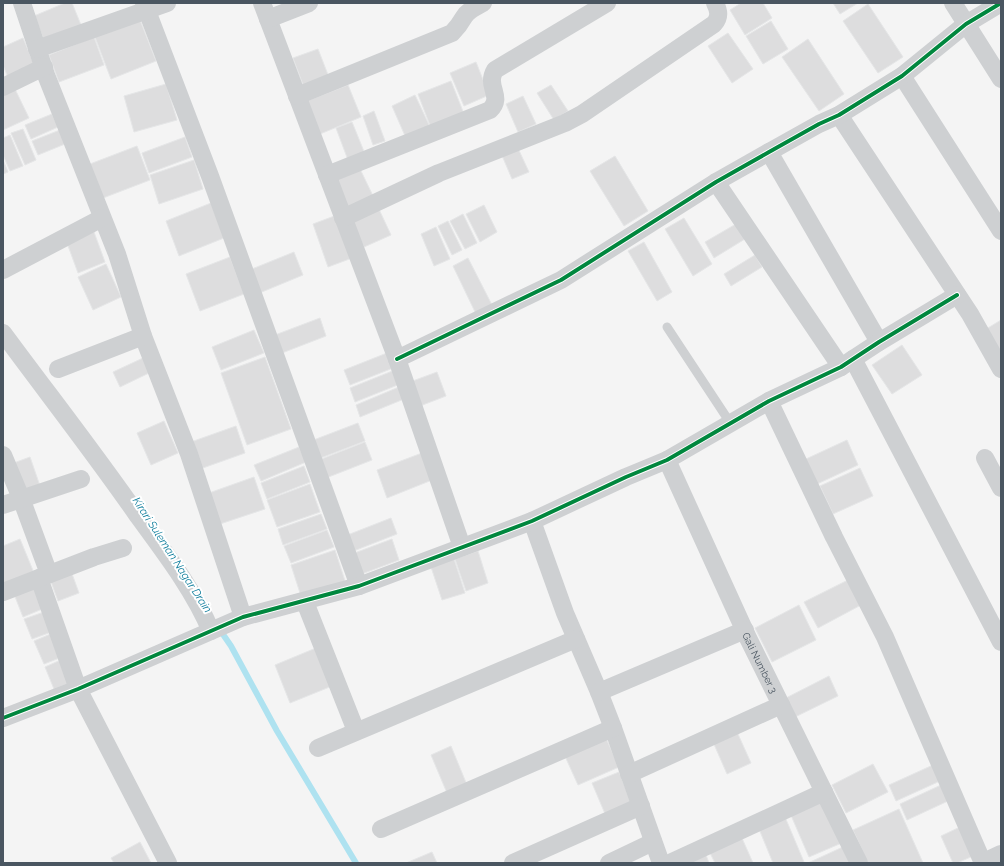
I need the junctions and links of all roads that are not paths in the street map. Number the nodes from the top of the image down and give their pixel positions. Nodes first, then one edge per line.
1 (22, 3) edge
2 (167, 3) edge
3 (309, 3) edge
4 (483, 3) edge
5 (607, 3) edge
6 (715, 3) edge
7 (952, 3) edge
8 (1001, 3) edge
9 (145, 7) edge
10 (265, 11) edge
11 (966, 24) junction
12 (37, 49) junction
13 (44, 67) junction
14 (902, 76) junction
15 (1001, 80) edge
16 (3, 88) edge
17 (297, 96) junction
18 (839, 115) junction
19 (769, 152) junction
20 (327, 175) junction
21 (716, 182) junction
22 (102, 218) junction
23 (343, 218) junction
24 (1001, 231) edge
25 (3, 270) edge
26 (957, 295) junction
27 (667, 327) dead end
28 (3, 333) edge
29 (143, 336) junction
30 (879, 342) junction
31 (396, 359) junction
32 (847, 363) junction
33 (58, 369) dead end
34 (1001, 369) edge
35 (769, 401) junction
36 (731, 424) junction
37 (3, 455) edge
38 (985, 458) dead end
39 (667, 460) junction
40 (81, 479) dead end
41 (1001, 488) edge
42 (21, 498) junction
43 (3, 505) edge
44 (532, 521) junction
45 (462, 547) junction
46 (123, 548) dead end
47 (44, 576) junction
48 (360, 586) junction
49 (3, 592) edge
50 (305, 602) junction
51 (243, 617) junction
52 (217, 628) junction
53 (745, 630) junction
54 (576, 639) junction
55 (1001, 642) edge
56 (78, 689) junction
57 (599, 692) junction
58 (781, 705) junction
59 (3, 718) edge
60 (613, 728) junction
61 (356, 731) junction
62 (318, 748) dead end
63 (629, 774) junction
64 (824, 792) junction
65 (640, 806) junction
66 (381, 829) dead end
67 (653, 842) junction
68 (1001, 854) edge
69 (168, 863) edge
70 (513, 863) edge
71 (609, 863) edge
72 (661, 863) edge
73 (670, 863) edge
74 (859, 863) edge
75 (982, 863) edge

1 - 12 street
2 - 9 street
3 - 10 street
4 - 17 street
5 - 20 street
6 - 23 street
7 - 11 street
8 - 11 street
9 - 12 street
9 - 48 street
10 - 17 street
11 - 14 street
11 - 15 street
12 - 13 street
13 - 16 street
13 - 22 street
14 - 18 street
14 - 24 street
17 - 20 street
18 - 19 street
18 - 26 street
19 - 21 street
19 - 30 street
20 - 23 street
21 - 31 street
21 - 32 street
22 - 25 street
22 - 29 street
23 - 31 street
26 - 30 street
26 - 34 street
27 - 36 lane
28 - 52 street
29 - 33 street
29 - 51 street
30 - 32 street
31 - 45 street
32 - 35 street
32 - 55 street
35 - 36 street
35 - 75 street
36 - 39 street
37 - 42 street
38 - 41 street
39 - 44 street
39 - 53 street, Gali Number 3
40 - 42 street
42 - 43 street
42 - 47 street
44 - 45 street
44 - 54 street
45 - 48 street
46 - 47 street
47 - 49 street
47 - 56 street
48 - 50 street
50 - 51 street
50 - 61 street
51 - 52 street
52 - 56 street
53 - 57 street
53 - 58 street, Gali Number 3
54 - 57 street
54 - 61 street
56 - 59 street
56 - 69 street
57 - 60 street
58 - 63 street
58 - 64 street, Gali Number 3
60 - 63 street
60 - 66 street
61 - 62 street
63 - 65 street
64 - 73 street
64 - 74 street, Gali Number 3
65 - 67 street
65 - 70 street
67 - 71 street
67 - 72 street
68 - 75 street

